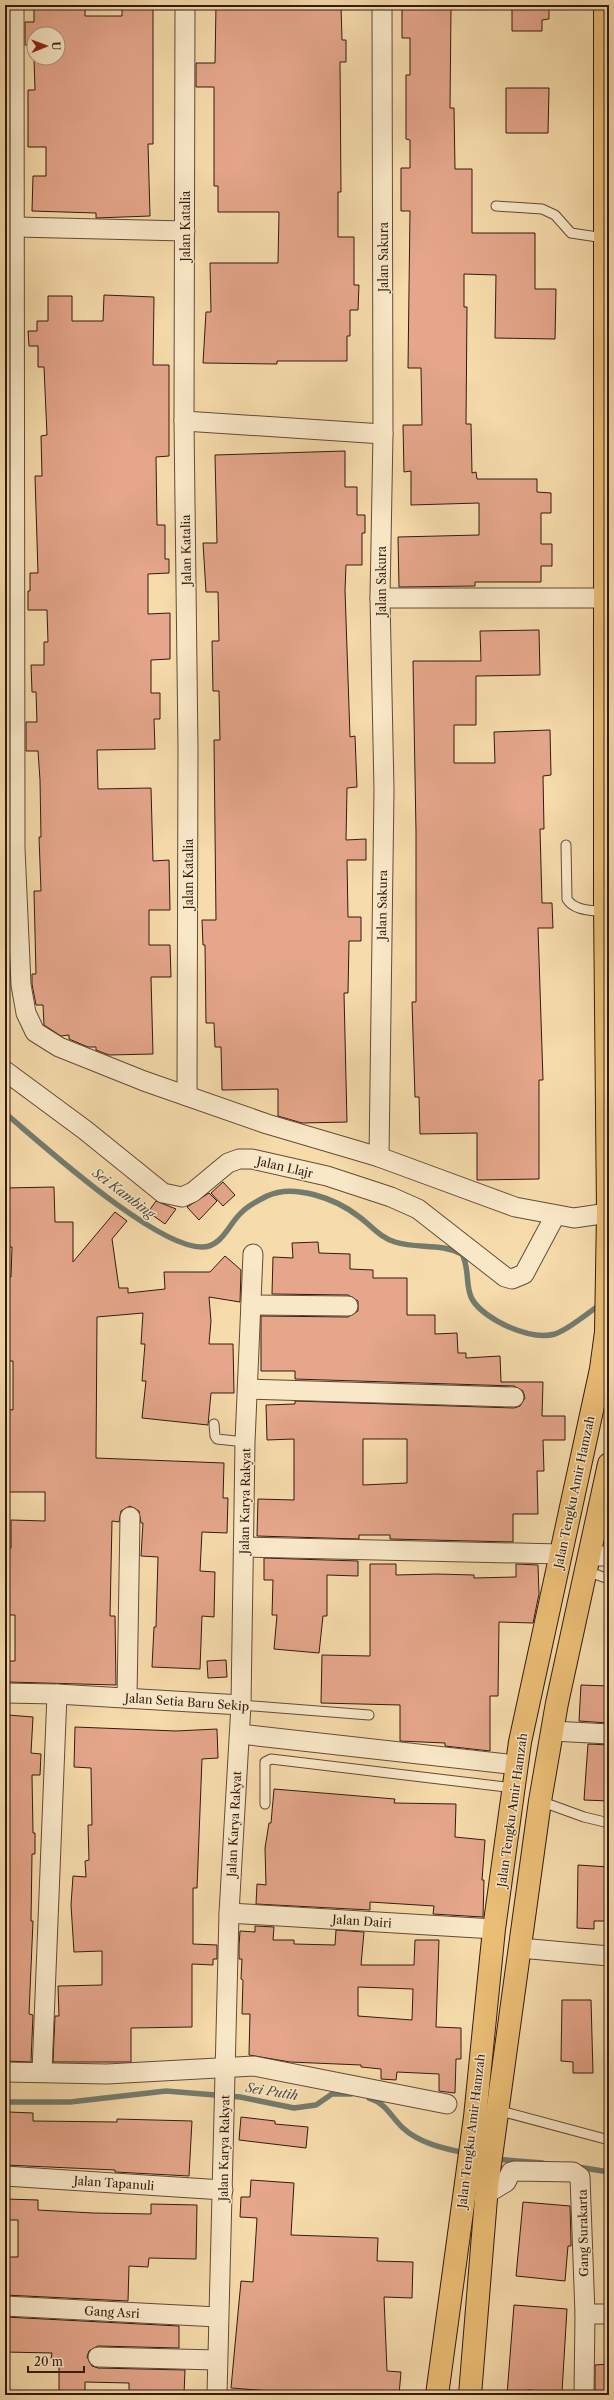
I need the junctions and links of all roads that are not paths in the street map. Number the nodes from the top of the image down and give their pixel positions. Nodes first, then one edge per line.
1 (14, 5) edge
2 (185, 5) edge
3 (382, 5) edge
4 (605, 5) edge
5 (496, 206) dead end
6 (16, 227) junction
7 (185, 231) junction
8 (604, 238) junction
9 (184, 421) junction
10 (383, 434) junction
11 (380, 598) junction
12 (608, 598) edge
13 (10, 791) edge
14 (566, 845) dead end
15 (605, 912) junction
16 (5, 1071) edge
17 (187, 1096) junction
18 (379, 1157) junction
19 (608, 1213) edge
20 (555, 1216) junction
21 (253, 1254) dead end
22 (251, 1305) junction
23 (348, 1306) dead end
24 (248, 1389) junction
25 (514, 1397) dead end
26 (214, 1424) dead end
27 (245, 1442) junction
28 (609, 1464) edge
29 (130, 1517) dead end
30 (244, 1547) junction
31 (560, 1554) junction
32 (609, 1556) edge
33 (586, 1564) junction
34 (609, 1579) edge
35 (5, 1693) edge
36 (57, 1694) junction
37 (127, 1698) junction
38 (241, 1705) junction
39 (368, 1715) dead end
40 (240, 1734) junction
41 (609, 1734) edge
42 (551, 1738) junction
43 (520, 1742) junction
44 (517, 1765) junction
45 (515, 1788) junction
46 (540, 1801) junction
47 (265, 1804) dead end
48 (609, 1823) edge
49 (229, 1913) junction
50 (494, 1929) junction
51 (520, 1948) junction
52 (609, 1956) edge
53 (225, 2071) junction
54 (5, 2072) edge
55 (42, 2072) junction
56 (447, 2104) dead end
57 (497, 2115) junction
58 (609, 2140) edge
59 (5, 2176) edge
60 (223, 2190) junction
61 (486, 2190) junction
62 (5, 2306) edge
63 (585, 2314) junction
64 (609, 2314) edge
65 (218, 2317) junction
66 (98, 2357) dead end
67 (217, 2360) junction
68 (217, 2395) edge
69 (437, 2395) edge
70 (470, 2395) edge
71 (584, 2395) edge

1 - 6 street
2 - 7 street, Jalan Katalia
3 - 10 street, Jalan Sakura
4 - 8 main road, Jalan Tengku Amir Hamzah
5 - 8 lane
6 - 7 street
6 - 13 street
7 - 9 street, Jalan Katalia
8 - 12 main road, Jalan Tengku Amir Hamzah
9 - 10 street
9 - 17 street, Jalan Katalia
10 - 11 street, Jalan Sakura
11 - 12 street
11 - 18 street, Jalan Sakura
12 - 15 main road, Jalan Tengku Amir Hamzah
13 - 17 street
14 - 15 lane
15 - 19 main road, Jalan Tengku Amir Hamzah
16 - 20 street, Jalan Llajr
17 - 18 street
18 - 20 street
19 - 20 street
19 - 31 main road, Jalan Tengku Amir Hamzah
21 - 22 street, Jalan Karya Rakyat
22 - 23 street
22 - 24 street, Jalan Karya Rakyat
24 - 25 street
24 - 27 street, Jalan Karya Rakyat
26 - 27 lane
27 - 30 street, Jalan Karya Rakyat
28 - 33 main road, Jalan Tengku Amir Hamzah
29 - 37 street
30 - 31 street
30 - 38 street, Jalan Karya Rakyat
31 - 43 main road, Jalan Tengku Amir Hamzah
32 - 33 street
33 - 34 lane
33 - 42 main road, Jalan Tengku Amir Hamzah
35 - 36 street, Jalan Setia Baru Sekip
36 - 37 street, Jalan Setia Baru Sekip
36 - 55 street
37 - 38 street, Jalan Setia Baru Sekip
38 - 39 lane, Jalan Setia Baru Sekip
38 - 40 street, Jalan Karya Rakyat
40 - 44 street
40 - 49 street, Jalan Karya Rakyat
41 - 42 street
42 - 43 main road
42 - 46 main road, Jalan Tengku Amir Hamzah
43 - 44 main road, Jalan Tengku Amir Hamzah
44 - 45 main road, Jalan Tengku Amir Hamzah
45 - 47 lane
45 - 50 main road, Jalan Tengku Amir Hamzah
46 - 48 lane
46 - 51 main road, Jalan Tengku Amir Hamzah
49 - 50 street, Jalan Dairi
49 - 53 street, Jalan Karya Rakyat
50 - 69 main road, Jalan Tengku Amir Hamzah
51 - 52 street
51 - 57 main road, Jalan Tengku Amir Hamzah
53 - 55 street
53 - 56 street
53 - 60 street, Jalan Karya Rakyat
54 - 55 street
57 - 58 lane
57 - 61 main road, Jalan Tengku Amir Hamzah
59 - 60 street, Jalan Tapanuli
60 - 65 street, Jalan Karya Rakyat
61 - 63 street, Gang Surakarta
61 - 70 main road, Jalan Tengku Amir Hamzah
62 - 65 street, Gang Asri
63 - 64 street
63 - 71 street, Gang Surakarta
65 - 67 street, Jalan Karya Rakyat
66 - 67 street
67 - 68 street, Jalan Karya Rakyat

